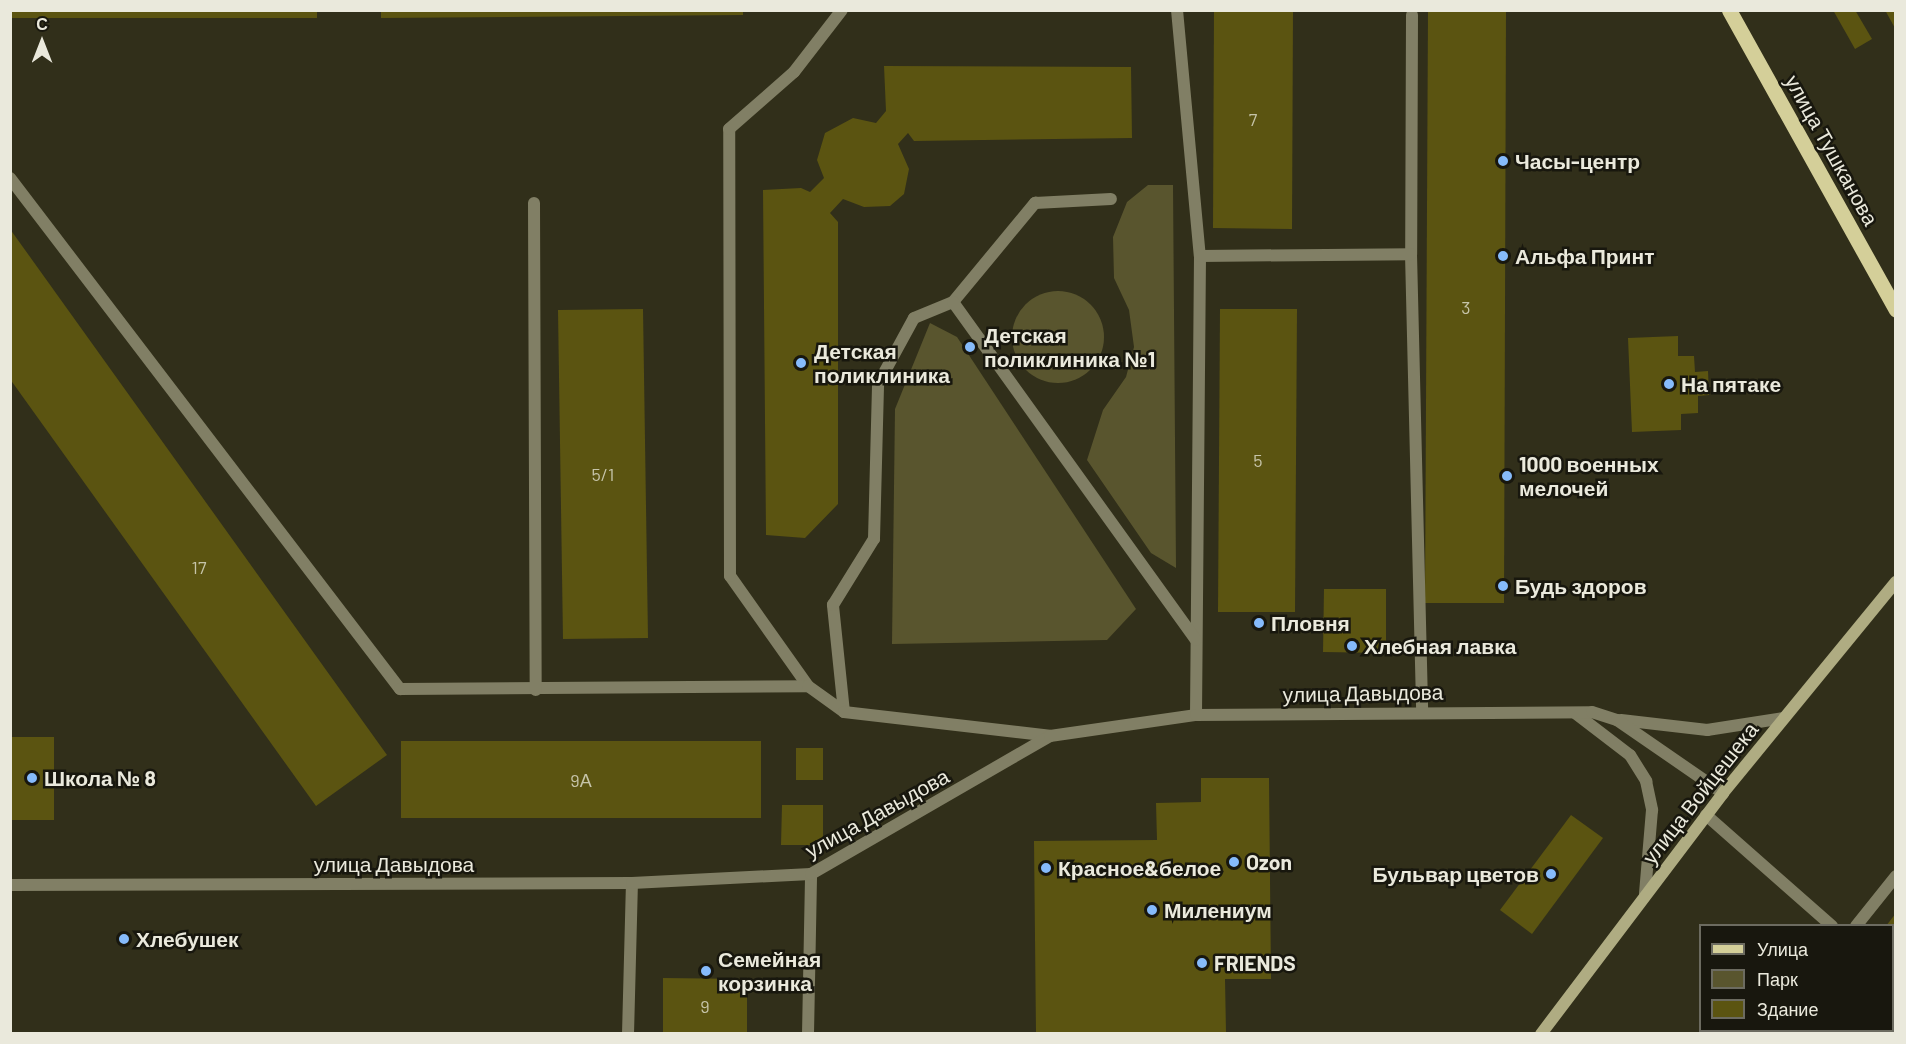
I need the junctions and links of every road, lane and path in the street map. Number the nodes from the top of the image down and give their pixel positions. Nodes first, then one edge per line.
1 (842, 10) edge
2 (1177, 10) edge
3 (1729, 10) edge
4 (1412, 15) dead end
5 (10, 178) edge
6 (1111, 199) dead end
7 (534, 203) dead end
8 (1411, 254) junction
9 (1200, 256) junction
10 (953, 302) junction
11 (1896, 310) edge
12 (1896, 582) edge
13 (1196, 640) junction
14 (808, 686) junction
15 (536, 690) junction
16 (1563, 709) junction
17 (844, 712) junction
18 (1422, 712) junction
19 (1196, 715) junction
20 (1784, 718) junction
21 (1617, 720) junction
22 (1050, 736) junction
23 (1723, 793) junction
24 (1707, 815) junction
25 (812, 874) junction
26 (1896, 876) edge
27 (632, 883) junction
28 (10, 885) edge
29 (1645, 894) junction
30 (1830, 924) edge
31 (1858, 924) edge
32 (628, 1034) edge
33 (808, 1034) edge
34 (1541, 1034) edge

1 - 14 street
2 - 9 street
3 - 11 main road, улица Тушканова
4 - 8 street
5 - 15 street
6 - 10 street
7 - 15 street
8 - 9 street
8 - 18 street
9 - 13 street
10 - 13 street
10 - 17 street
12 - 20 main road, улица Войцешека
13 - 19 street
14 - 15 street
14 - 17 street
16 - 18 street, улица Давыдова
16 - 21 street, улица Давыдова
16 - 29 street
17 - 22 street
18 - 19 street, улица Давыдова
19 - 22 street, улица Давыдова
20 - 21 street
20 - 23 main road, улица Войцешека
21 - 23 street, улица Давыдова
22 - 25 street, улица Давыдова
23 - 24 main road, улица Войцешека
24 - 29 main road, улица Войцешека
24 - 30 street
25 - 27 street, улица Давыдова
25 - 33 street
26 - 31 street
27 - 28 street, улица Давыдова
27 - 32 street
29 - 34 main road, улица Войцешека

